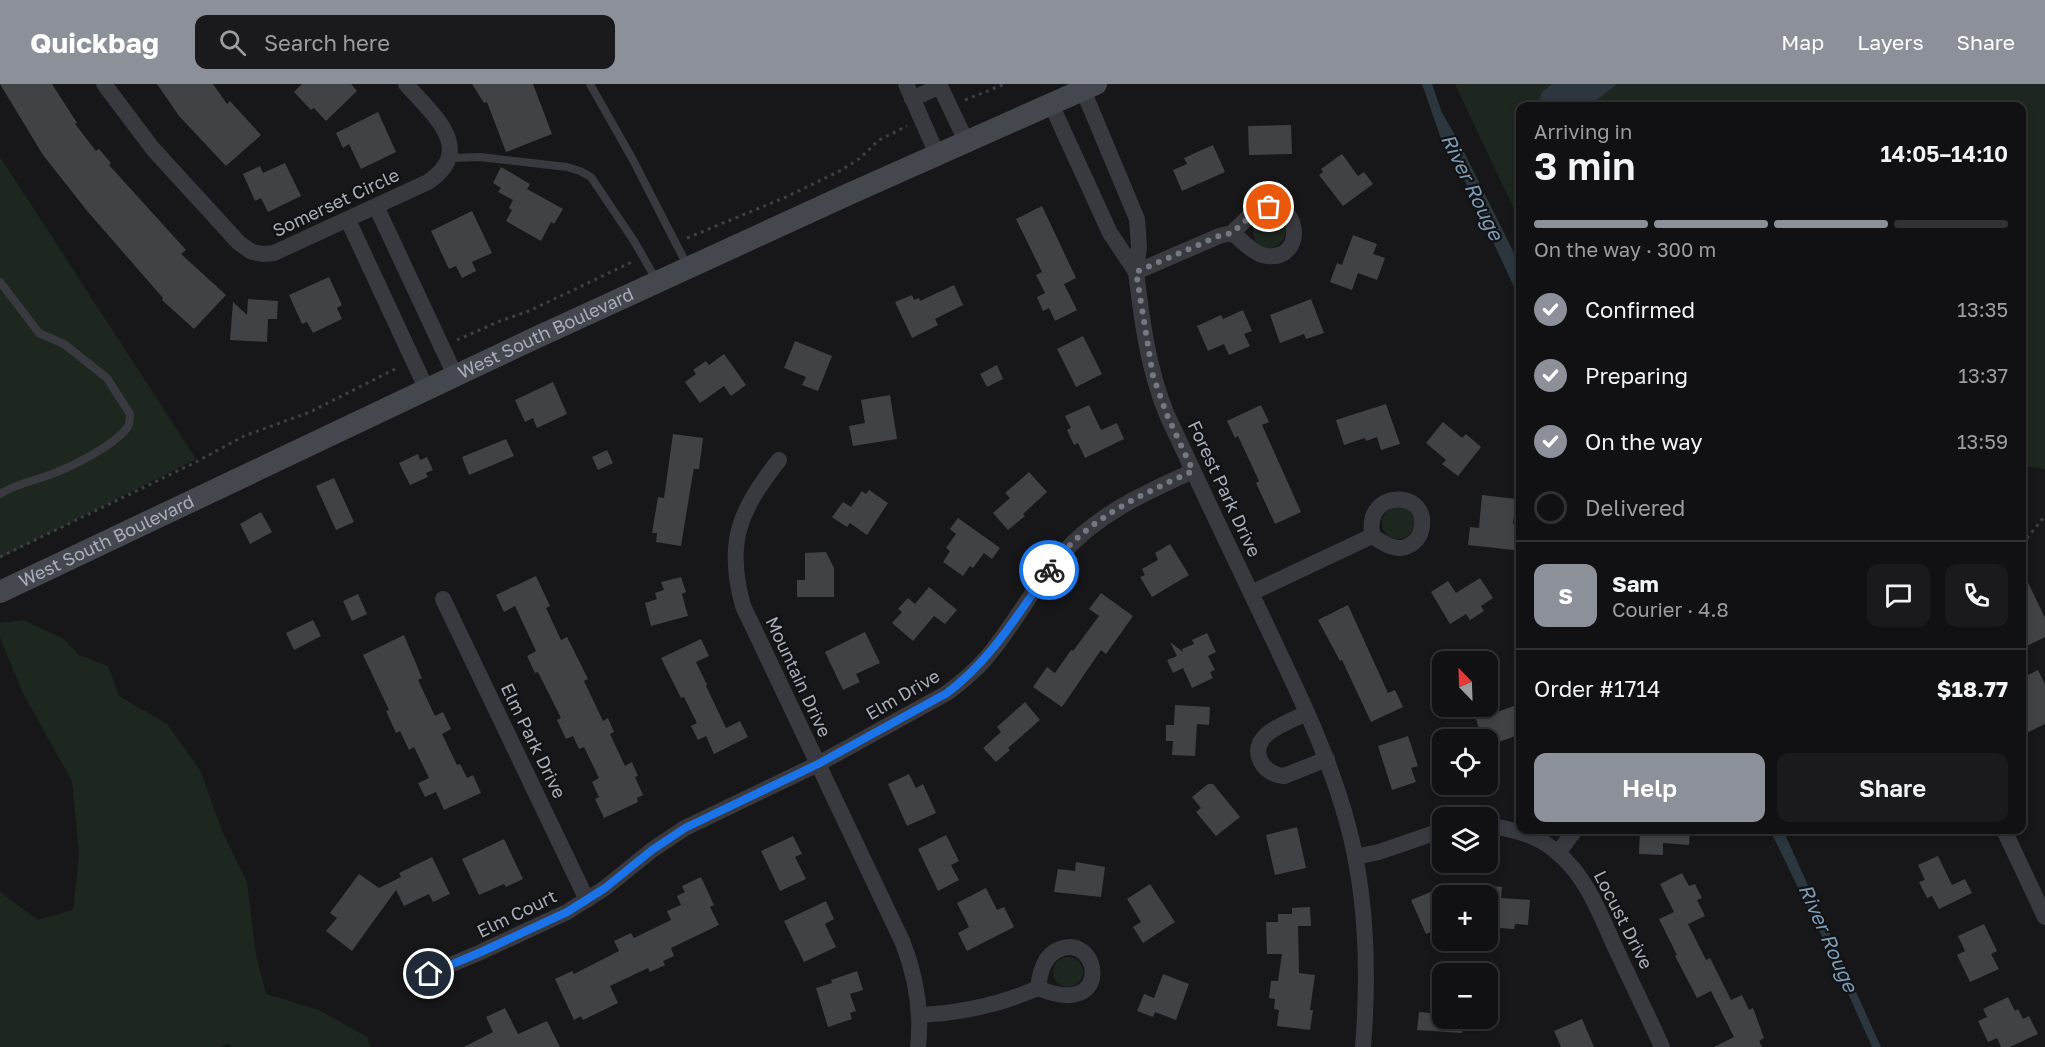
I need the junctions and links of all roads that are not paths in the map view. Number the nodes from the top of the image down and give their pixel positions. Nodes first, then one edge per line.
1 (104, 84) edge
2 (406, 84) edge
3 (590, 84) edge
4 (940, 85) edge
5 (1089, 87) edge
6 (909, 92) edge
7 (1051, 104) junction
8 (966, 141) junction
9 (937, 154) junction
10 (449, 158) junction
11 (376, 206) junction
12 (348, 220) junction
13 (1232, 233) dead end
14 (688, 267) junction
15 (1136, 272) junction
16 (658, 281) junction
17 (0, 282) edge
18 (455, 375) junction
19 (426, 388) junction
20 (779, 460) dead end
21 (1193, 471) junction
22 (0, 494) edge
23 (1372, 536) dead end
24 (0, 592) edge
25 (1251, 592) junction
26 (443, 599) dead end
27 (1307, 713) junction
28 (1327, 759) junction
29 (818, 764) junction
30 (1498, 827) edge
31 (1516, 829) edge
32 (1432, 834) edge
33 (1528, 834) edge
34 (1572, 834) edge
35 (2006, 834) edge
36 (1558, 853) junction
37 (1355, 857) junction
38 (587, 900) junction
39 (2045, 917) edge
40 (429, 974) dead end
41 (1038, 988) dead end
42 (919, 1015) junction
43 (918, 1047) edge
44 (1363, 1047) edge
45 (1662, 1047) edge

1 - 12 street, Somerset Circle
2 - 10 street
3 - 14 lane
4 - 6 street
4 - 8 street
5 - 7 main road, West South Boulevard
5 - 15 street, Forest Park Drive
6 - 9 street
7 - 8 main road, West South Boulevard
7 - 15 street, Forest Park Drive
8 - 9 main road, West South Boulevard
9 - 14 main road, West South Boulevard
10 - 11 street, Somerset Circle
10 - 16 lane
11 - 12 street, Somerset Circle
11 - 18 street
12 - 19 street
13 - 15 street
14 - 16 main road, West South Boulevard
15 - 21 street, Forest Park Drive
16 - 18 main road, West South Boulevard
17 - 22 lane
18 - 19 main road, West South Boulevard
19 - 24 main road, West South Boulevard
20 - 29 street, Mountain Drive
21 - 25 street, Forest Park Drive
21 - 29 street, Elm Drive
23 - 25 street
25 - 27 street, Forest Park Drive
26 - 38 street, Elm Park Drive
27 - 28 street, Forest Park Drive
27 - 28 street
28 - 37 street, Forest Park Drive
29 - 38 street, Elm Drive
29 - 42 street, Mountain Drive
30 - 31 street, Locust Drive
32 - 37 street
33 - 36 street, Locust Drive
34 - 36 street
35 - 39 street
36 - 45 street, Locust Drive
37 - 44 street, Forest Park Drive
38 - 40 street, Elm Court
41 - 42 street
42 - 43 street, Mountain Drive

